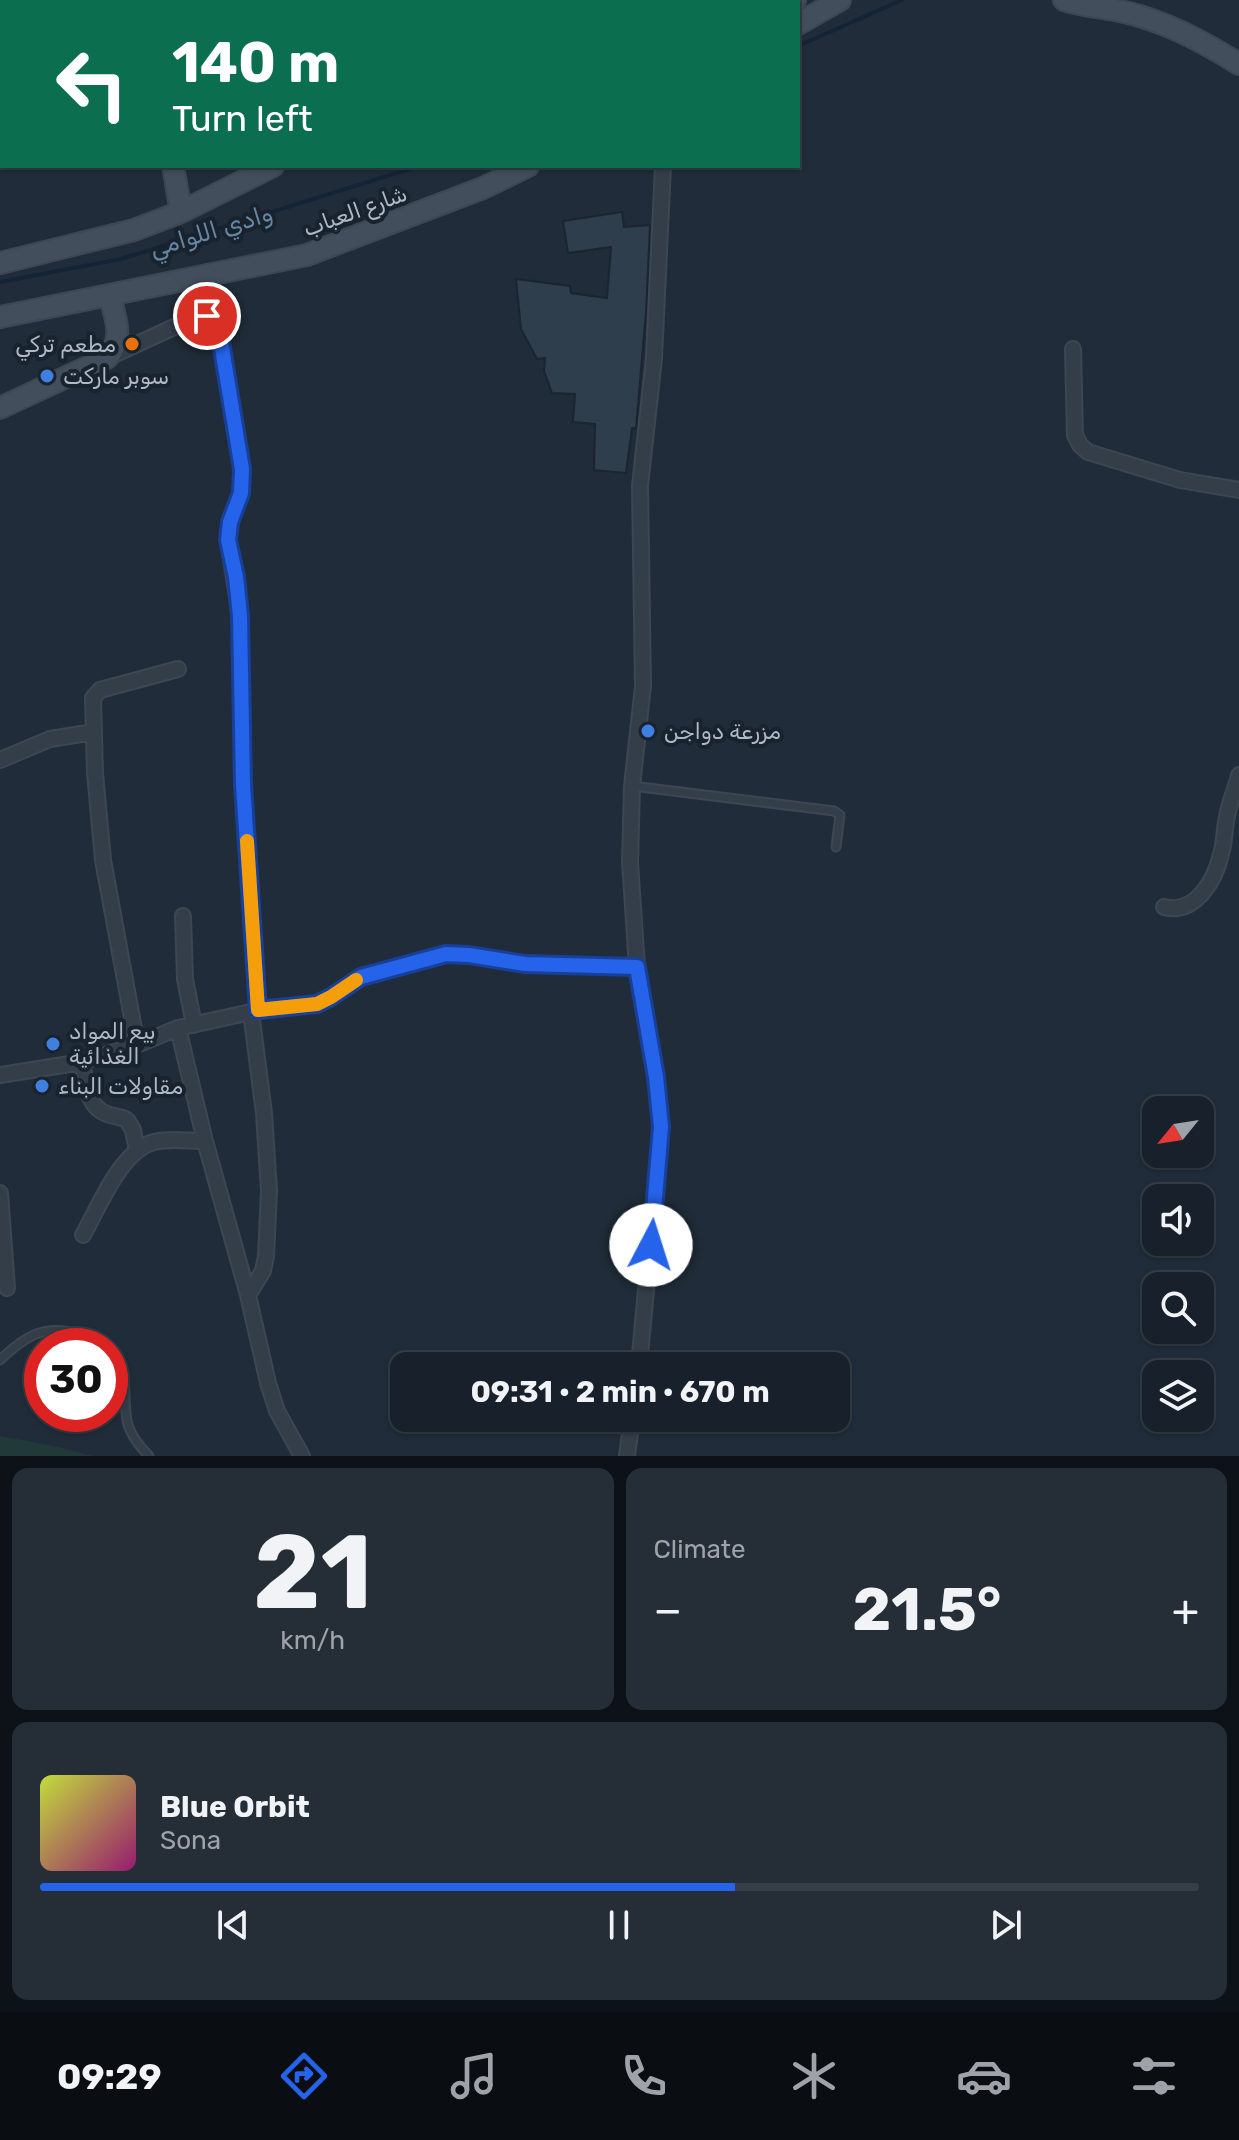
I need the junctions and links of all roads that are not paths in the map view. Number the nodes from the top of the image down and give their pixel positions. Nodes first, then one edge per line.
1 (840, 0) edge
2 (1064, 0) edge
3 (800, 23) edge
4 (1239, 64) edge
5 (173, 168) edge
6 (269, 168) edge
7 (496, 168) edge
8 (524, 168) edge
9 (663, 168) edge
10 (443, 204) junction
11 (181, 212) junction
12 (0, 263) edge
13 (110, 295) junction
14 (0, 317) edge
15 (1073, 349) dead end
16 (107, 358) junction
17 (0, 408) edge
18 (1239, 490) edge
19 (178, 669) dead end
20 (94, 732) junction
21 (0, 760) edge
22 (1239, 775) edge
23 (632, 786) junction
24 (1232, 840) edge
25 (836, 847) dead end
26 (1164, 907) dead end
27 (183, 916) dead end
28 (637, 967) junction
29 (254, 1011) junction
30 (194, 1025) junction
31 (178, 1028) junction
32 (137, 1045) junction
33 (82, 1062) junction
34 (0, 1075) edge
35 (205, 1141) junction
36 (137, 1151) junction
37 (0, 1193) edge
38 (0, 1200) edge
39 (83, 1235) dead end
40 (7, 1288) dead end
41 (248, 1295) junction
42 (24, 1339) edge
43 (640, 1352) edge
44 (0, 1360) edge
45 (128, 1424) edge
46 (630, 1432) edge
47 (149, 1456) edge
48 (302, 1456) edge
49 (627, 1456) edge

1 - 3 street
2 - 4 street
5 - 11 street
6 - 11 street
7 - 10 street, شارع العباب
8 - 10 street, شارع العباب
9 - 23 street
10 - 13 street, شارع العباب
11 - 12 street
13 - 14 street, شارع العباب
13 - 16 street
15 - 18 street
16 - 17 street
16 - 29 street
19 - 20 street
20 - 21 street
20 - 32 street
22 - 24 street
23 - 25 lane
23 - 28 street
24 - 26 street
27 - 30 street
28 - 29 street
28 - 43 street
29 - 30 street
29 - 41 street
30 - 31 street
31 - 32 street
31 - 35 street
32 - 33 street
33 - 34 street
33 - 36 street
35 - 36 street
35 - 41 street
36 - 39 street
37 - 38 street
38 - 40 street
41 - 48 street
42 - 44 lane
45 - 47 lane
46 - 49 street

